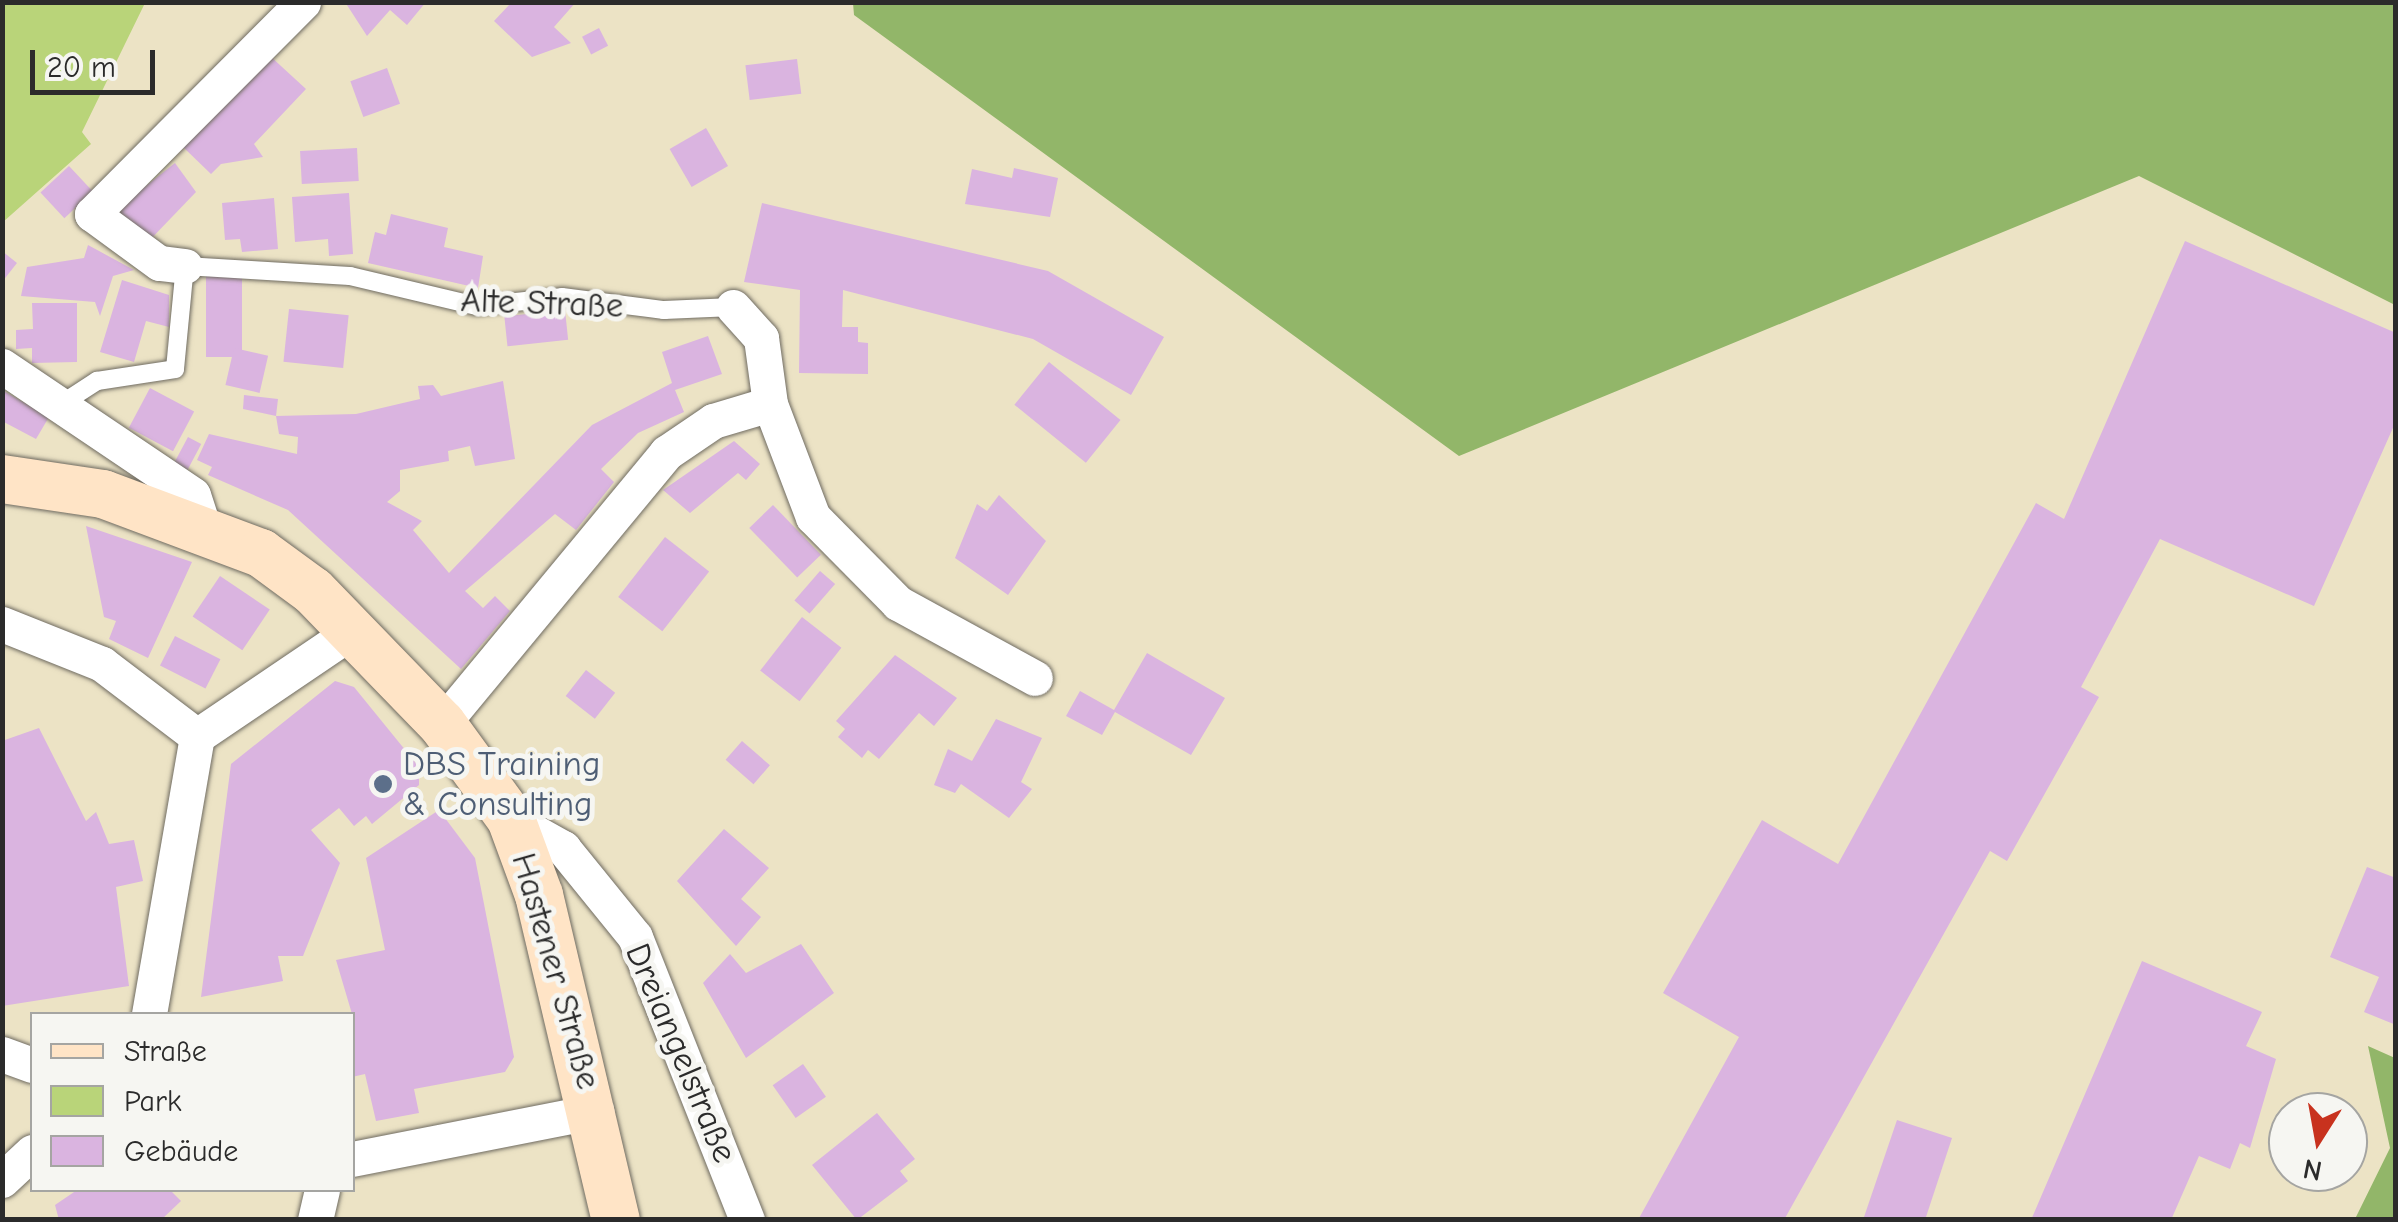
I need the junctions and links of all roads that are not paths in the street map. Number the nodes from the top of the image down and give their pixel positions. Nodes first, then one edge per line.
1 (302, 2) edge
2 (185, 266) junction
3 (733, 306) joint
4 (2, 366) edge
5 (66, 401) junction
6 (770, 404) junction
7 (2, 479) edge
8 (203, 524) junction
9 (2, 624) edge
10 (352, 630) junction
11 (1035, 678) dead end
12 (442, 724) junction
13 (197, 736) junction
14 (511, 820) junction
15 (150, 1012) edge
16 (2, 1054) edge
17 (30, 1064) edge
18 (596, 1110) junction
19 (30, 1154) edge
20 (355, 1158) edge
21 (2, 1180) edge
22 (322, 1192) edge
23 (315, 1220) edge
24 (616, 1220) edge
25 (747, 1220) edge

1 - 2 street, Alte Straße
2 - 3 lane, Alte Straße
2 - 5 lane
3 - 6 street, Alte Straße
4 - 5 street
5 - 8 street
6 - 11 street, Alte Straße
6 - 12 street
7 - 8 main road, Hastener Straße
8 - 10 main road, Hastener Straße
9 - 13 street
10 - 12 main road, Hastener Straße
10 - 13 street
12 - 14 main road, Hastener Straße
13 - 15 street
14 - 18 main road, Hastener Straße
14 - 25 street, Dreiangelstraße
16 - 17 street
18 - 20 street
18 - 24 main road, Hastener Straße
19 - 21 street
22 - 23 street

